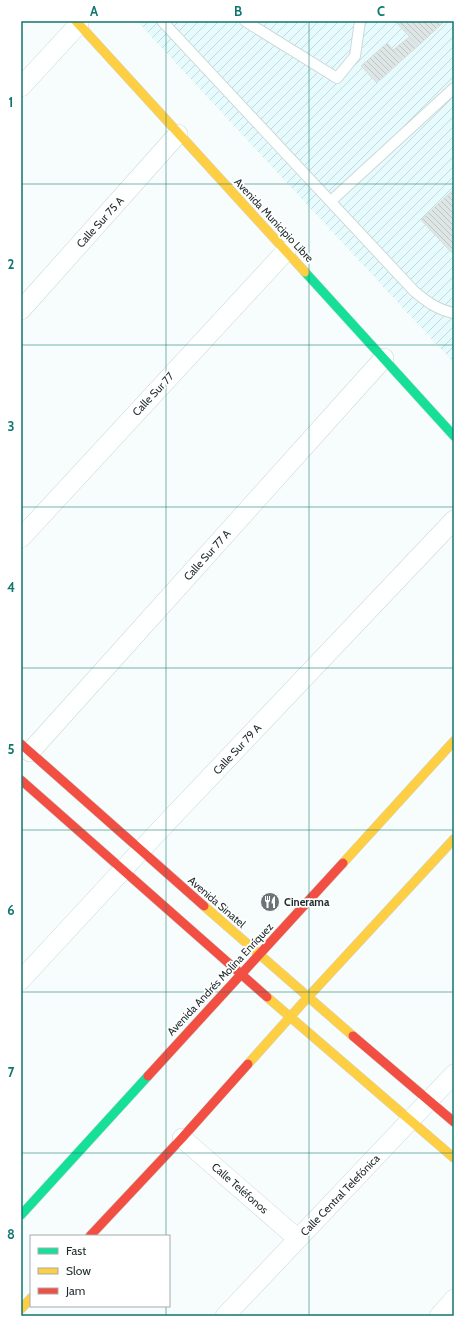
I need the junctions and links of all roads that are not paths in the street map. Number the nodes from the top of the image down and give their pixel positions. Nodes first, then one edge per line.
1 (162, 21) edge
2 (245, 21) edge
3 (360, 21) edge
4 (79, 22) edge
5 (21, 87) edge
6 (454, 88) edge
7 (178, 134) junction
8 (331, 201) junction
9 (286, 251) junction
10 (21, 310) edge
11 (454, 313) edge
12 (384, 358) junction
13 (454, 436) edge
14 (454, 520) edge
15 (21, 538) edge
16 (454, 741) edge
17 (25, 748) edge
18 (21, 780) edge
19 (454, 839) edge
20 (141, 851) junction
21 (122, 871) junction
22 (259, 954) junction
23 (241, 973) junction
24 (21, 980) edge
25 (308, 997) junction
26 (290, 1017) junction
27 (454, 1074) edge
28 (429, 1101) junction
29 (410, 1120) junction
30 (454, 1122) edge
31 (182, 1138) junction
32 (454, 1158) edge
33 (21, 1215) edge
34 (91, 1235) edge
35 (298, 1239) junction
36 (30, 1299) edge
37 (454, 1299) edge
38 (21, 1309) edge
39 (225, 1316) edge
40 (439, 1316) edge

1 - 8 lane
2 - 3 lane
4 - 5 street
4 - 7 main road, Avenida Municipio Libre
6 - 8 lane
7 - 9 main road, Avenida Municipio Libre
7 - 10 street, Calle Sur 75 A
8 - 11 lane
9 - 12 main road, Avenida Municipio Libre
9 - 15 street, Calle Sur 77
12 - 13 main road, Avenida Municipio Libre
12 - 17 street, Calle Sur 77 A
14 - 20 street, Calle Sur 79 A
16 - 22 main road, Avenida Andrés Molina Enríquez
17 - 20 main road, Avenida Sinatel
18 - 21 main road
19 - 25 main road
20 - 21 street, Calle Sur 79 A
20 - 22 main road, Avenida Sinatel
21 - 23 main road
21 - 24 street, Calle Sur 79 A
22 - 23 main road, Avenida Andrés Molina Enríquez
22 - 25 main road, Avenida Sinatel
23 - 26 main road
23 - 33 main road, Avenida Andrés Molina Enríquez
25 - 26 main road
25 - 28 main road, Avenida Sinatel
26 - 29 main road
26 - 31 main road
27 - 28 street, Calle Central Telefónica
28 - 29 street, Calle Central Telefónica
28 - 30 main road, Avenida Sinatel
29 - 32 main road
29 - 35 street, Calle Central Telefónica
31 - 34 main road
31 - 35 street, Calle Teléfonos
35 - 39 street, Calle Central Telefónica
36 - 38 main road
37 - 40 street

